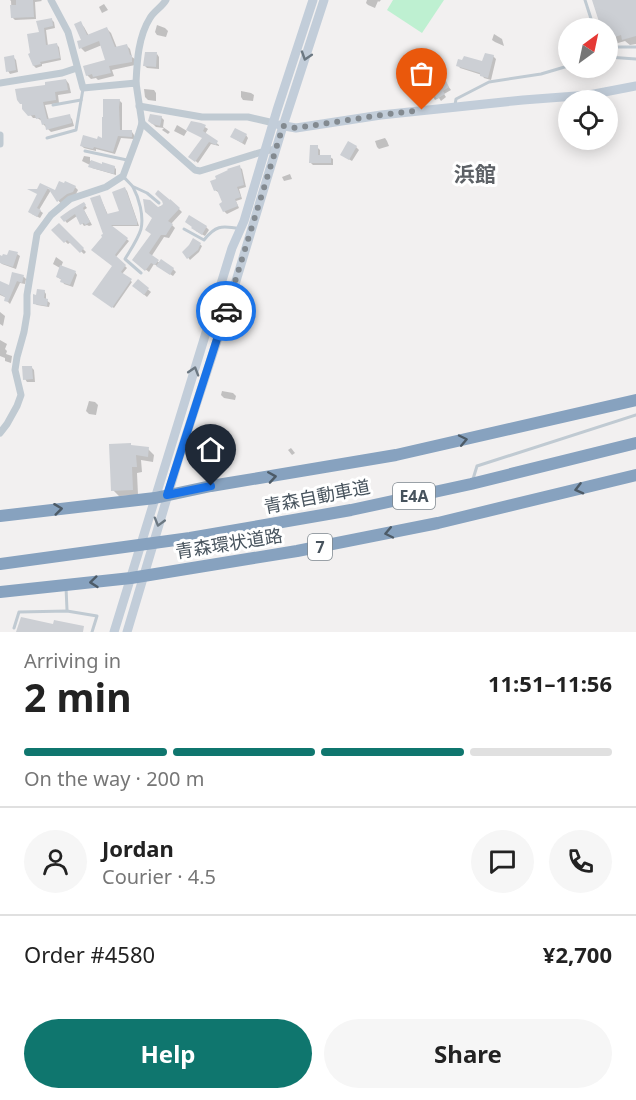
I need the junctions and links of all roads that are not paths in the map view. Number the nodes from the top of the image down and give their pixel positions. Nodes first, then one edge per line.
1 (51, 0) edge
2 (166, 0) edge
3 (313, 0) edge
4 (324, 0) edge
5 (585, 0) edge
6 (591, 18) edge
7 (636, 47) edge
8 (618, 48) edge
9 (618, 58) edge
10 (636, 59) edge
11 (77, 68) junction
12 (558, 69) edge
13 (0, 83) edge
14 (136, 83) junction
15 (636, 86) edge
16 (83, 88) junction
17 (81, 100) junction
18 (53, 105) dead end
19 (139, 106) junction
20 (455, 107) junction
21 (142, 123) junction
22 (278, 125) junction
23 (0, 135) edge
24 (47, 138) dead end
25 (0, 144) edge
26 (276, 149) junction
27 (85, 151) dead end
28 (265, 151) junction
29 (129, 160) junction
30 (123, 177) junction
31 (132, 187) junction
32 (159, 203) dead end
33 (184, 229) dead end
34 (240, 230) junction
35 (141, 273) dead end
36 (636, 400) edge
37 (636, 415) edge
38 (0, 433) edge
39 (636, 443) edge
40 (636, 475) edge
41 (471, 484) junction
42 (161, 497) junction
43 (0, 516) edge
44 (0, 564) edge
45 (144, 576) junction
46 (130, 578) junction
47 (66, 585) junction
48 (0, 592) edge
49 (67, 611) junction
50 (14, 628) dead end
51 (92, 632) edge
52 (114, 632) edge
53 (126, 632) edge

1 - 11 street
2 - 14 street
3 - 22 street
4 -> 22 street
5 - 6 lane
7 - 8 lane
9 - 10 lane
11 - 13 street
11 - 16 street
12 - 20 lane
14 - 16 street
14 - 19 street
15 - 20 street
16 - 17 lane
17 - 18 lane
17 - 24 lane
19 - 21 street
19 - 22 street
20 - 22 street
21 - 28 street
21 - 29 street
22 - 26 street
22 - 28 street
23 - 25 street
26 - 28 street
26 - 42 street
27 - 29 lane
28 - 34 street
29 - 30 street
30 - 31 lane
30 - 38 street
31 - 32 lane
31 - 35 lane
33 - 34 lane
42 -> 34 street
42 -> 36 highway
37 - 41 lane
39 - 41 highway, 青森自動車道 / E4A
40 -> 45 highway, 青森環状道路 / 7
41 - 44 highway, 青森自動車道 / E4A
43 -> 42 highway
42 -> 45 street
42 - 46 street
45 - 46 highway, 青森環状道路 / 7
45 - 53 street
46 -> 47 highway, 青森環状道路 / 7
46 - 52 street
47 - 48 highway, 青森環状道路 / 7
47 - 49 lane
49 - 50 lane
49 - 51 lane

